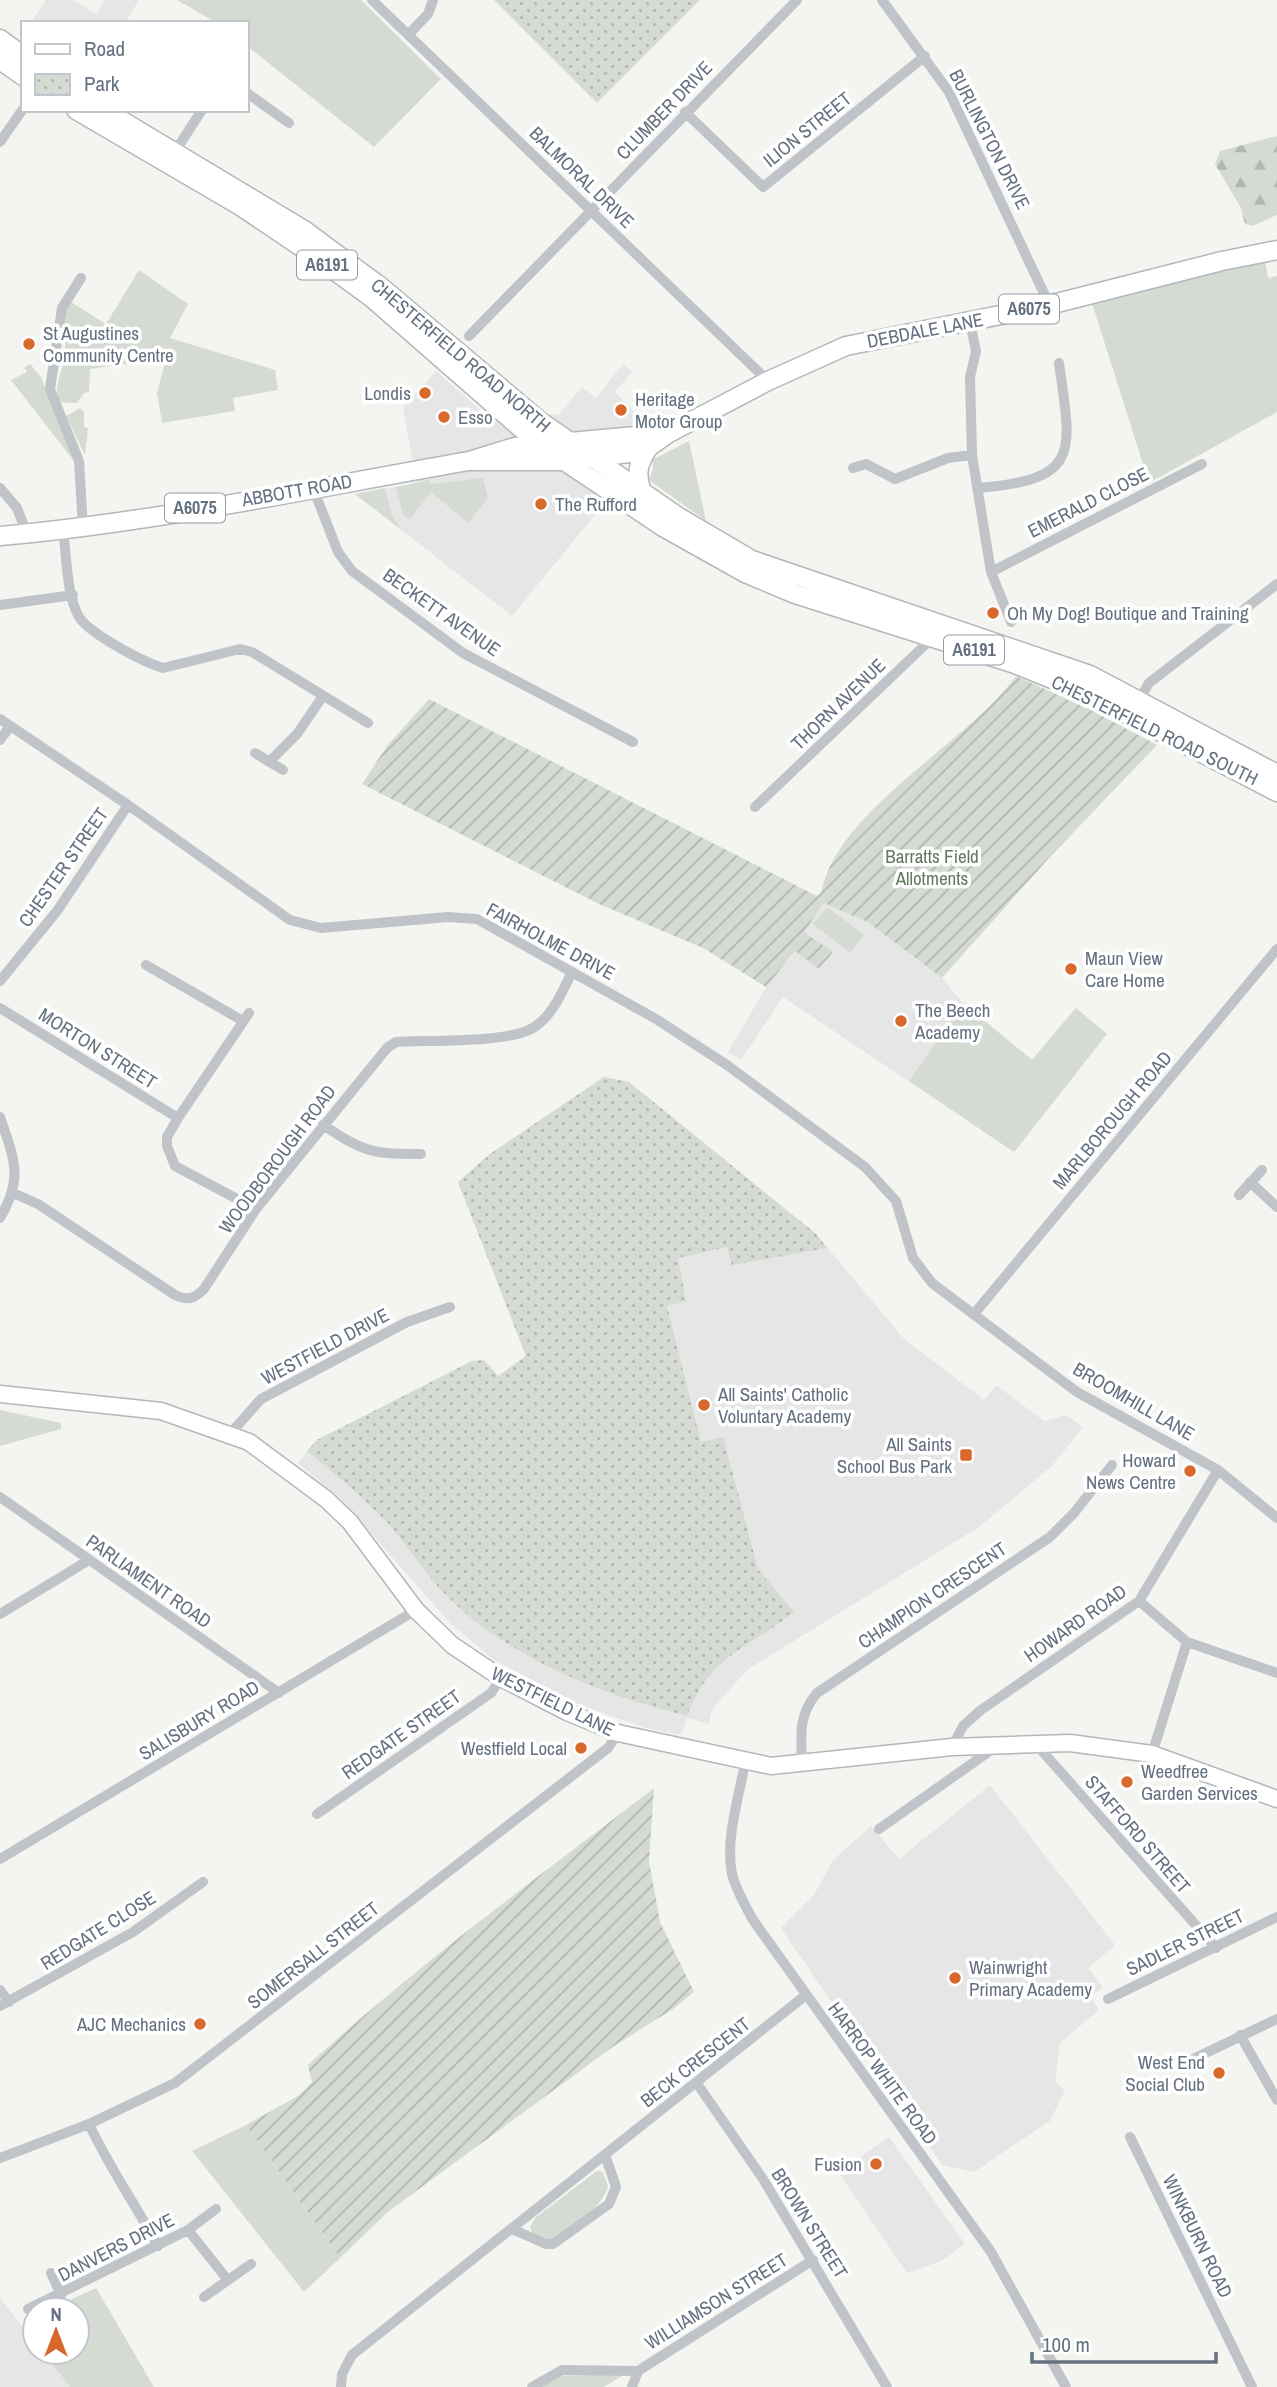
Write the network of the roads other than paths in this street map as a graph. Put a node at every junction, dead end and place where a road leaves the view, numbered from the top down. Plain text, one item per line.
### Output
1 (372, 0) edge
2 (433, 0) edge
3 (797, 0) edge
4 (882, 0) edge
5 (408, 35) junction
6 (0, 39) edge
7 (21, 55) edge
8 (925, 57) junction
9 (0, 60) edge
10 (21, 75) edge
11 (248, 94) edge
12 (21, 112) edge
13 (80, 112) edge
14 (107, 112) edge
15 (201, 112) edge
16 (685, 112) junction
17 (289, 123) dead end
18 (0, 142) edge
19 (171, 158) junction
20 (591, 210) junction
21 (1277, 250) edge
22 (81, 278) dead end
23 (1049, 304) junction
24 (970, 322) junction
25 (469, 336) dead end
26 (1059, 363) dead end
27 (768, 381) junction
28 (496, 405) junction
29 (669, 433) junction
30 (569, 442) junction
31 (539, 444) junction
32 (649, 447) junction
33 (489, 453) junction
34 (972, 455) junction
35 (593, 457) junction
36 (469, 461) junction
37 (563, 461) junction
38 (1202, 464) dead end
39 (853, 468) dead end
40 (0, 488) edge
41 (313, 488) junction
42 (977, 488) junction
43 (642, 493) junction
44 (83, 528) junction
45 (63, 531) junction
46 (27, 534) junction
47 (0, 536) edge
48 (991, 572) junction
49 (1277, 584) edge
50 (73, 595) junction
51 (0, 605) edge
52 (1011, 622) dead end
53 (931, 628) junction
54 (323, 696) junction
55 (1140, 699) junction
56 (1131, 715) junction
57 (5, 723) edge
58 (368, 723) dead end
59 (0, 740) edge
60 (633, 742) dead end
61 (255, 753) dead end
62 (269, 762) junction
63 (283, 770) dead end
64 (1276, 784) edge
65 (128, 805) junction
66 (755, 807) dead end
67 (1277, 949) edge
68 (146, 965) dead end
69 (572, 972) junction
70 (0, 981) edge
71 (0, 1008) edge
72 (0, 1117) edge
73 (178, 1118) junction
74 (323, 1125) junction
75 (421, 1154) dead end
76 (1262, 1170) dead end
77 (1250, 1182) junction
78 (13, 1193) junction
79 (1239, 1195) dead end
80 (1277, 1208) edge
81 (256, 1209) junction
82 (0, 1217) edge
83 (450, 1307) dead end
84 (974, 1314) junction
85 (0, 1394) edge
86 (229, 1435) junction
87 (1112, 1465) dead end
88 (1218, 1470) junction
89 (0, 1497) edge
90 (1277, 1518) edge
91 (89, 1560) junction
92 (1139, 1601) junction
93 (416, 1610) junction
94 (0, 1614) edge
95 (1187, 1642) junction
96 (1277, 1673) edge
97 (501, 1678) junction
98 (279, 1693) junction
99 (618, 1733) junction
100 (1035, 1743) junction
101 (998, 1745) junction
102 (951, 1747) junction
103 (1152, 1754) junction
104 (745, 1763) junction
105 (802, 1764) junction
106 (1277, 1799) edge
107 (317, 1814) dead end
108 (879, 1829) dead end
109 (0, 1858) edge
110 (203, 1882) dead end
111 (1277, 1917) edge
112 (1216, 1948) junction
113 (0, 1990) edge
114 (806, 1996) junction
115 (1108, 1999) dead end
116 (4, 2004) edge
117 (1277, 2019) edge
118 (1240, 2035) junction
119 (1192, 2059) dead end
120 (696, 2082) junction
121 (1277, 2100) edge
122 (89, 2124) junction
123 (1130, 2137) dead end
124 (605, 2155) junction
125 (0, 2158) edge
126 (216, 2209) dead end
127 (512, 2229) junction
128 (188, 2230) junction
129 (158, 2246) junction
130 (813, 2260) junction
131 (251, 2264) dead end
132 (51, 2273) dead end
133 (227, 2279) junction
134 (61, 2295) joint
135 (204, 2297) dead end
136 (638, 2371) junction
137 (341, 2387) edge
138 (532, 2387) edge
139 (632, 2387) edge
140 (887, 2387) edge
141 (1066, 2387) edge
142 (1252, 2387) edge

1 - 5 street, BALMORAL DRIVE
2 - 5 street
3 - 16 street, CLUMBER DRIVE
4 - 8 street, BURLINGTON DRIVE
5 - 20 street, BALMORAL DRIVE
6 - 7 main road
8 - 16 street, ILION STREET
8 - 23 street, BURLINGTON DRIVE
9 - 10 main road
11 - 17 street
12 - 18 street
13 - 19 main road, CHESTERFIELD ROAD NORTH / A6191
14 - 19 main road, CHESTERFIELD ROAD NORTH / A6191
15 - 19 street
16 - 20 street, CLUMBER DRIVE
19 - 28 main road, CHESTERFIELD ROAD NORTH / A6191
19 - 30 main road, CHESTERFIELD ROAD NORTH / A6191
20 - 25 street, CLUMBER DRIVE
20 - 27 street, BALMORAL DRIVE
21 - 23 main road, DEBDALE LANE / A6075
22 - 44 street
23 - 24 main road, DEBDALE LANE / A6075
24 - 27 main road, DEBDALE LANE / A6075
24 - 34 street
26 - 42 street
27 - 29 main road, DEBDALE LANE / A6075
28 - 31 main road, CHESTERFIELD ROAD NORTH / A6191
28 - 33 main road
29 - 30 main road, DEBDALE LANE / A6075
29 - 32 main road, DEBDALE LANE / A6075
30 - 31 main road, A6075
30 - 35 main road, CHESTERFIELD ROAD SOUTH / A6191
31 - 33 main road, ABBOTT ROAD / A6075
31 - 37 main road, CHESTERFIELD ROAD SOUTH / A6191
32 - 35 main road, DEBDALE LANE / A6075
32 - 43 main road
33 - 36 main road, ABBOTT ROAD / A6075
34 - 39 street
34 - 42 street
35 - 37 main road, A6075
35 - 43 main road, CHESTERFIELD ROAD SOUTH / A6191
36 - 37 main road, ABBOTT ROAD / A6075
36 - 41 main road, ABBOTT ROAD / A6075
37 - 53 main road, CHESTERFIELD ROAD SOUTH / A6191
38 - 48 street, EMERALD CLOSE
40 - 46 street
41 - 44 main road, ABBOTT ROAD / A6075
41 - 60 street, BECKETT AVENUE
42 - 48 street
43 - 53 main road, CHESTERFIELD ROAD SOUTH / A6191
44 - 45 main road, ABBOTT ROAD / A6075
45 - 46 main road, ABBOTT ROAD / A6075
45 - 50 street
46 - 47 main road, ABBOTT ROAD / A6075
48 - 52 street
49 - 55 street
50 - 51 street
50 - 54 street
53 - 55 main road, CHESTERFIELD ROAD SOUTH / A6191
53 - 56 main road, CHESTERFIELD ROAD SOUTH / A6191
53 - 66 street, THORN AVENUE
54 - 58 street
54 - 62 street
55 - 56 street
55 - 64 main road, CHESTERFIELD ROAD SOUTH / A6191
56 - 64 main road, CHESTERFIELD ROAD SOUTH / A6191
57 - 59 street
57 - 65 street, FAIRHOLME DRIVE
61 - 62 street
62 - 63 street
65 - 69 street, FAIRHOLME DRIVE
65 - 70 street, CHESTER STREET
67 - 84 street, MARLBOROUGH ROAD
68 - 73 street
69 - 74 street, WOODBOROUGH ROAD
69 - 84 street, FAIRHOLME DRIVE
71 - 73 street, MORTON STREET
72 - 78 street
73 - 81 street
74 - 75 street
74 - 81 street, WOODBOROUGH ROAD
76 - 77 street
77 - 79 street
77 - 80 street
78 - 81 street, WOODBOROUGH ROAD
78 - 82 street
83 - 86 street, WESTFIELD DRIVE
84 - 88 street, BROOMHILL LANE
85 - 86 street, WESTFIELD LANE
86 - 93 street, WESTFIELD LANE
87 - 105 street, CHAMPION CRESCENT
88 - 90 street, BROOMHILL LANE
88 - 92 street, HOWARD ROAD
89 - 91 street, PARLIAMENT ROAD
91 - 94 street
91 - 98 street, PARLIAMENT ROAD
92 - 95 street
92 - 102 street, HOWARD ROAD
93 - 97 street, WESTFIELD LANE
93 - 98 street, SALISBURY ROAD
95 - 96 street
95 - 103 street
97 - 99 street, WESTFIELD LANE
97 - 107 street, REDGATE STREET
98 - 109 street, SALISBURY ROAD
99 - 104 street, WESTFIELD LANE
99 - 122 street, SOMERSALL STREET
100 - 101 street, WESTFIELD LANE
100 - 103 street, WESTFIELD LANE
100 - 112 street, STAFFORD STREET
101 - 102 street, WESTFIELD LANE
101 - 108 street
102 - 105 street, WESTFIELD LANE
103 - 106 street, WESTFIELD LANE
104 - 105 street, WESTFIELD LANE
104 - 114 street, HARROP WHITE ROAD
110 - 116 street, REDGATE CLOSE
111 - 112 street, SADLER STREET
112 - 115 street, SADLER STREET
113 - 116 street, REDGATE CLOSE
114 - 120 street, BECK CRESCENT
114 - 141 street, HARROP WHITE ROAD
117 - 118 street
118 - 119 street
118 - 121 street
120 - 124 street, BECK CRESCENT
120 - 130 street, BROWN STREET
122 - 125 street, SOMERSALL STREET
122 - 129 street
123 - 142 street, WINKBURN ROAD
124 - 127 street, BECK CRESCENT
124 - 127 street
126 - 128 street, DANVERS DRIVE
127 - 137 street, BECK CRESCENT
128 - 129 street, DANVERS DRIVE
128 - 133 street
129 - 134 street, DANVERS DRIVE
130 - 136 street, WILLIAMSON STREET
130 - 140 street, BROWN STREET
131 - 133 street
132 - 134 street
133 - 135 street
136 - 138 street, WILLIAMSON STREET
136 - 139 street, WILLIAMSON STREET

